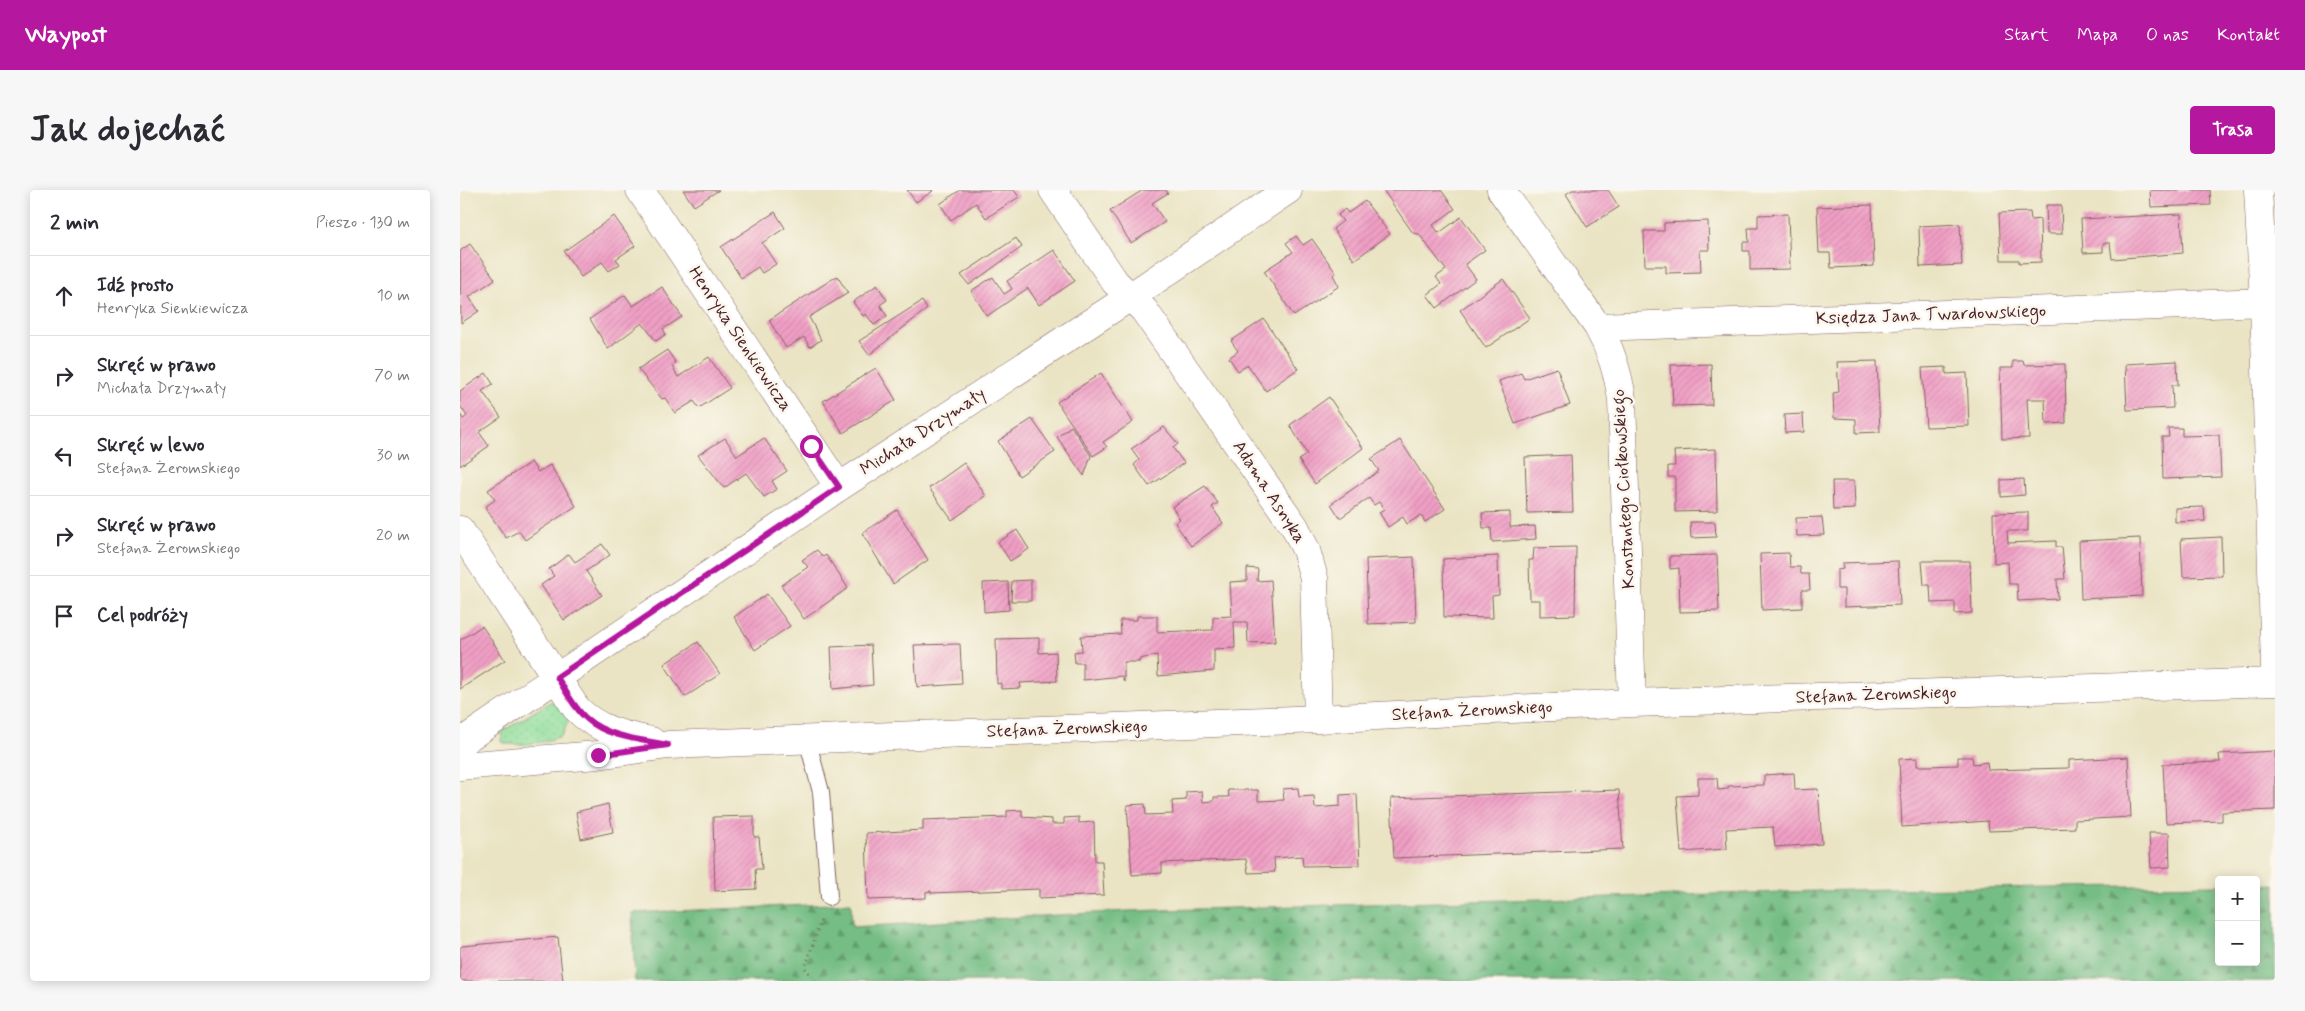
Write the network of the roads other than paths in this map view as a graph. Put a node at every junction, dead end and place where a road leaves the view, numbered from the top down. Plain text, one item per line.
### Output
1 (640, 190) edge
2 (1053, 190) edge
3 (1288, 190) edge
4 (1502, 190) edge
5 (2258, 190) edge
6 (1130, 297) junction
7 (2264, 302) junction
8 (1598, 327) junction
9 (839, 487) junction
10 (460, 530) edge
11 (2275, 668) edge
12 (557, 677) junction
13 (2275, 682) edge
14 (1632, 703) junction
15 (1318, 719) junction
16 (807, 739) junction
17 (460, 743) edge
18 (668, 745) junction
19 (460, 766) edge
20 (829, 897) road end

1 - 9 street, Henryka Sienkiewicza
2 - 6 street, Adama Asnyka
3 - 6 street, Michała Drzymały
4 - 8 street, Konstantego Ciołkowskiego
5 - 7 street
6 - 9 street, Michała Drzymały
6 - 15 street, Adama Asnyka
7 - 8 street, Księdza Jana Twardowskiego
7 - 11 street
8 - 14 street, Konstantego Ciołkowskiego
9 - 12 street, Michała Drzymały
10 - 12 street, Stefana Żeromskiego
12 - 17 street, Michała Drzymały
12 - 18 street, Stefana Żeromskiego
13 - 14 street, Stefana Żeromskiego
14 - 15 street, Stefana Żeromskiego
15 - 16 street, Stefana Żeromskiego
16 - 18 street, Stefana Żeromskiego
16 - 20 lane
18 - 19 street, Stefana Żeromskiego

